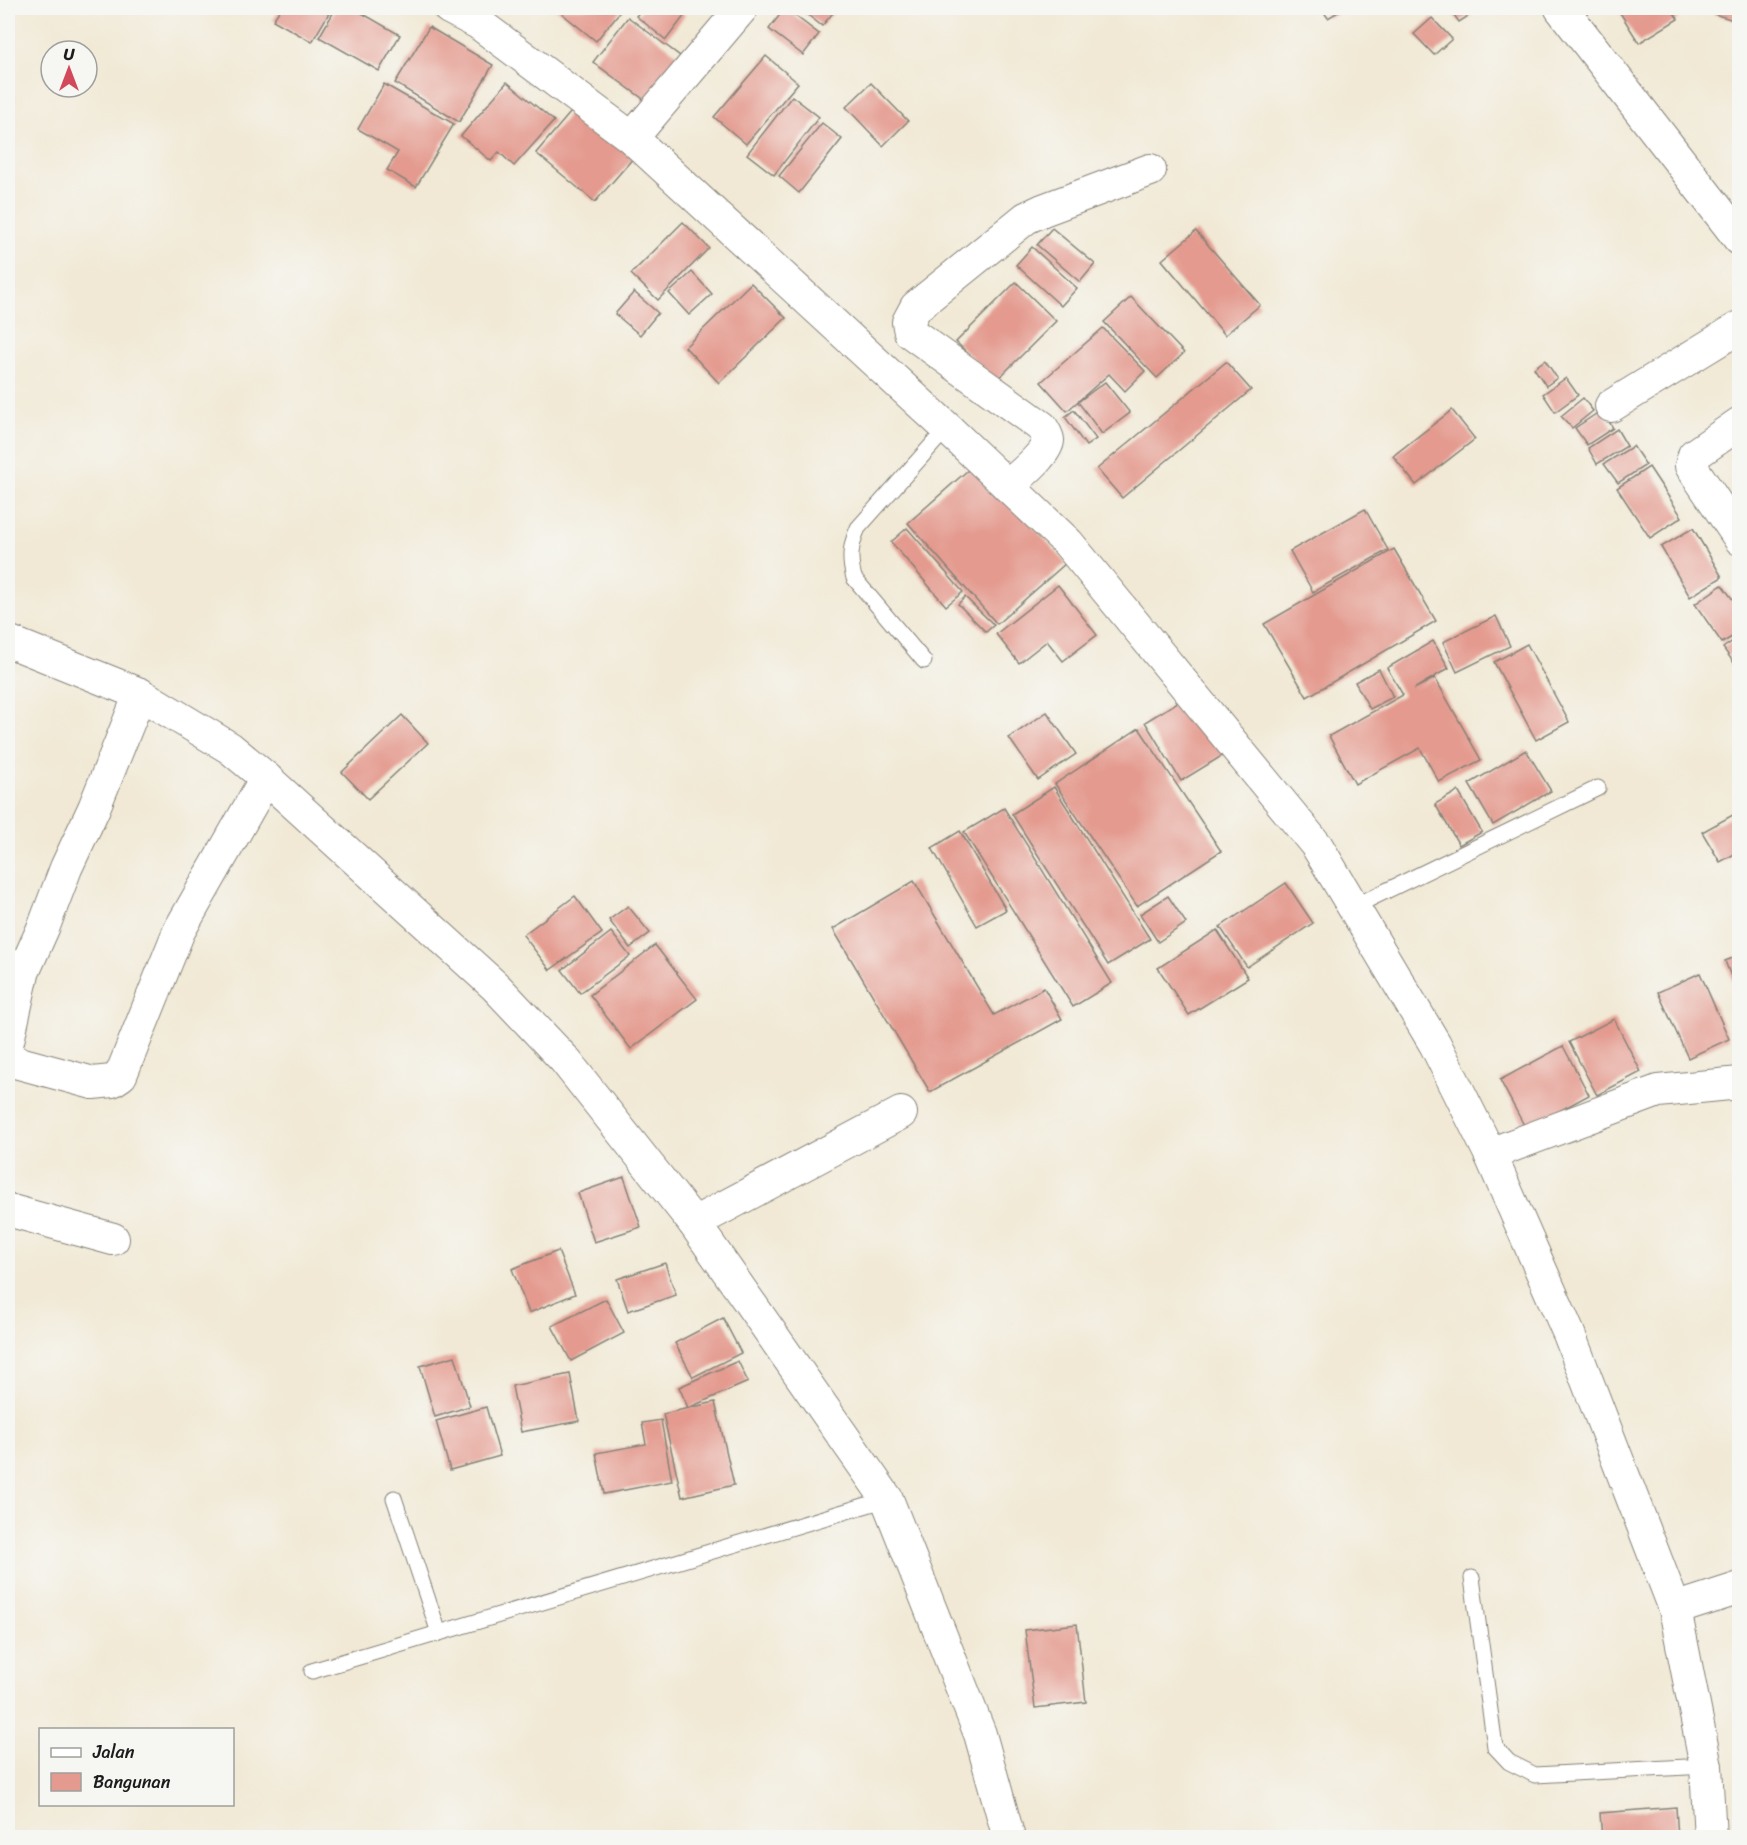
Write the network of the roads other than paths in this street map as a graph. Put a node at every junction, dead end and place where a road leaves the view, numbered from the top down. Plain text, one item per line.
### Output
1 (449, 8) edge
2 (742, 8) edge
3 (1562, 8) edge
4 (632, 138) junction
5 (1150, 170) dead end
6 (1740, 239) edge
7 (1740, 327) edge
8 (1611, 406) dead end
9 (1740, 423) edge
10 (947, 428) junction
11 (1008, 486) junction
12 (1740, 539) edge
13 (8, 641) edge
14 (924, 661) dead end
15 (140, 694) junction
16 (266, 778) junction
17 (1598, 788) dead end
18 (1353, 907) junction
19 (15, 971) edge
20 (8, 1041) edge
21 (8, 1060) edge
22 (1740, 1083) edge
23 (901, 1113) dead end
24 (1490, 1155) junction
25 (8, 1210) edge
26 (694, 1223) junction
27 (113, 1239) dead end
28 (394, 1498) dead end
29 (887, 1499) junction
30 (1472, 1578) dead end
31 (1740, 1588) edge
32 (1675, 1609) junction
33 (439, 1634) junction
34 (312, 1671) dead end
35 (1706, 1766) junction
36 (1009, 1838) edge
37 (1710, 1838) edge

1 - 4 street
2 - 4 street
3 - 6 street
4 - 10 street
5 - 11 street
7 - 8 street
9 - 12 street
10 - 11 street
10 - 14 lane
11 - 18 street
13 - 15 street
15 - 16 street
15 - 19 street
16 - 21 street
16 - 26 street
17 - 18 lane
18 - 24 street
19 - 20 street
22 - 24 street
23 - 26 street
24 - 32 street
25 - 27 street
26 - 29 street
28 - 33 lane
29 - 33 lane
29 - 36 street
30 - 35 lane
31 - 32 street
32 - 35 street
33 - 34 lane
35 - 37 street

